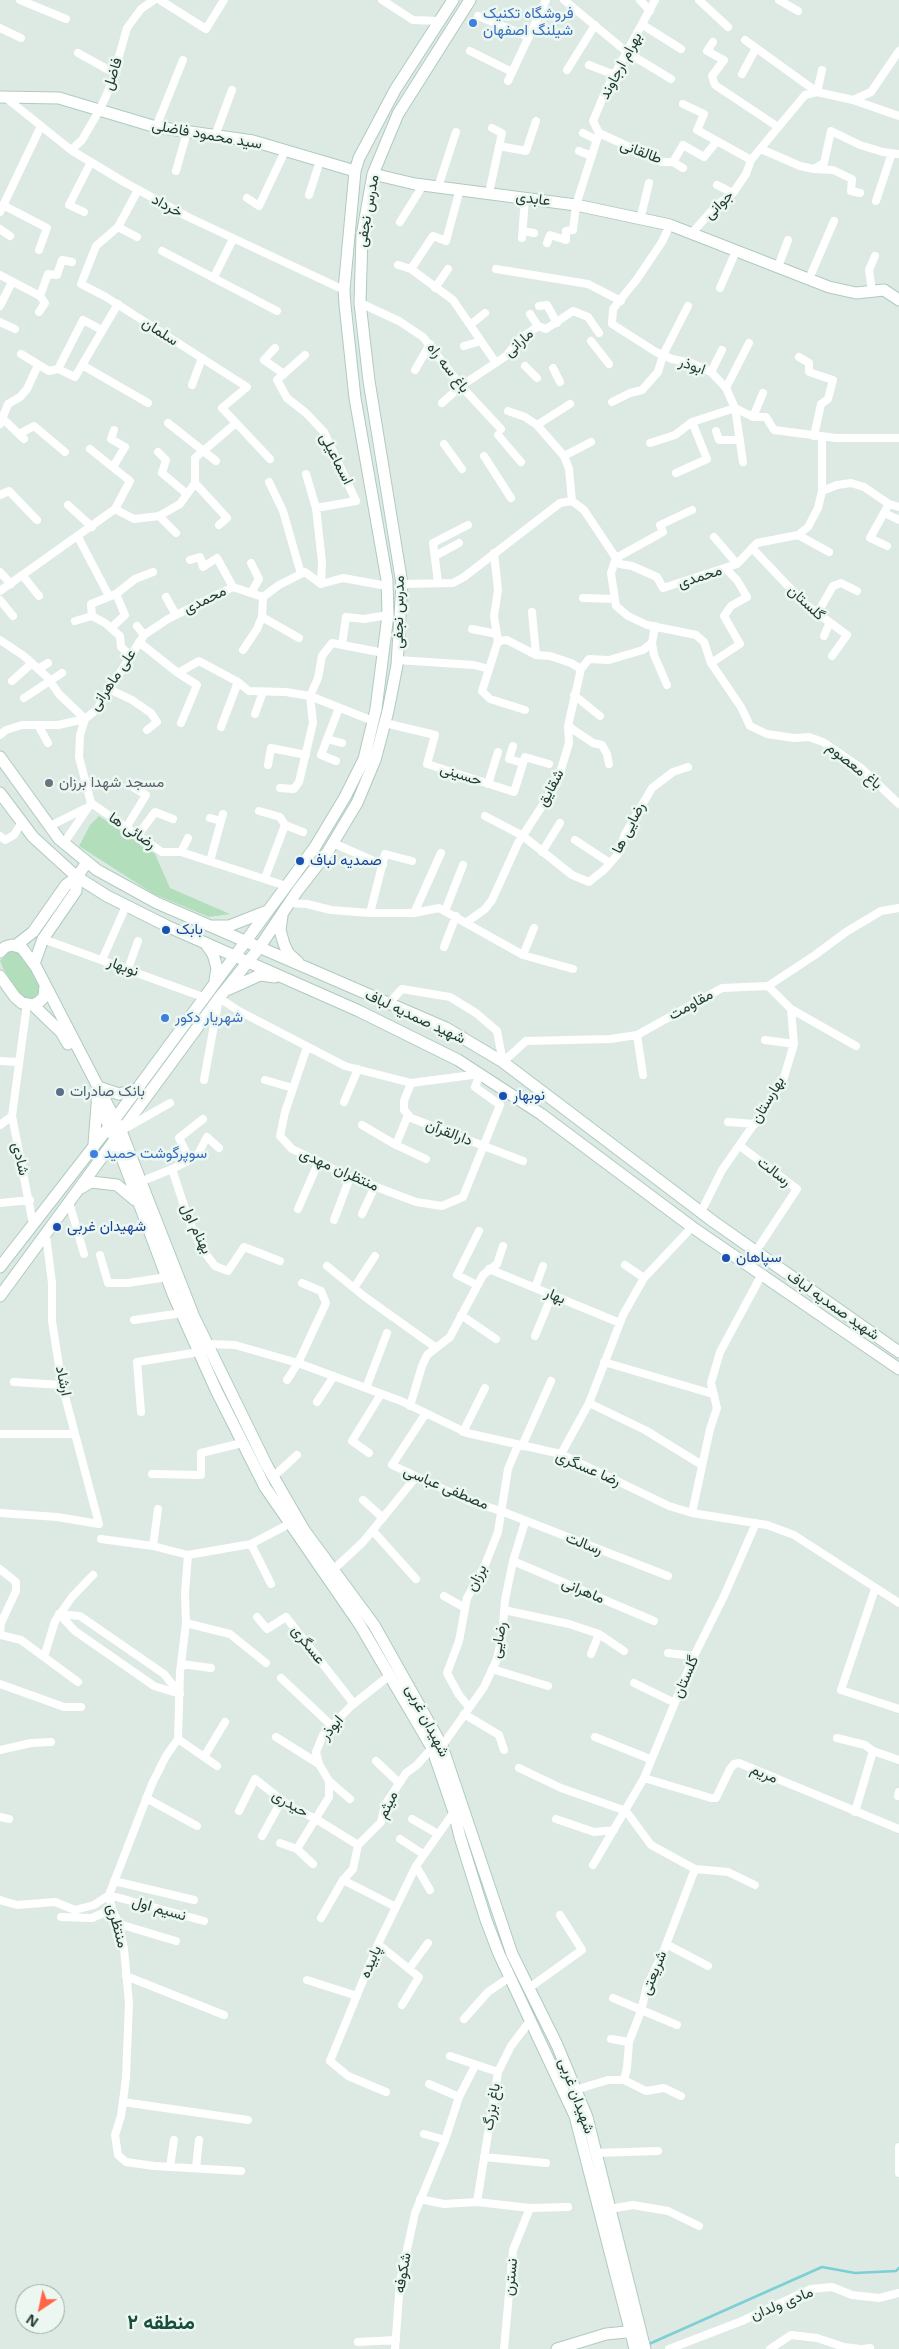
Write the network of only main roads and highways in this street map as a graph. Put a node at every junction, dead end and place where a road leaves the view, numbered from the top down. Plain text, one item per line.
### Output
1 (452, 0) edge
2 (470, 0) edge
3 (2, 97) edge
4 (355, 171) junction
5 (373, 174) junction
6 (692, 233) joint
7 (899, 300) edge
8 (378, 433) junction
9 (362, 437) junction
10 (0, 757) edge
11 (0, 793) edge
12 (86, 862) junction
13 (77, 877) junction
14 (269, 911) junction
15 (282, 914) junction
16 (210, 926) junction
17 (246, 942) junction
18 (205, 943) junction
19 (5, 947) edge
20 (259, 948) junction
21 (235, 956) junction
22 (248, 962) junction
23 (34, 964) junction
24 (305, 968) junction
25 (0, 976) edge
26 (283, 978) junction
27 (215, 982) junction
28 (45, 986) junction
29 (221, 995) junction
30 (30, 1004) junction
31 (98, 1087) junction
32 (137, 1089) junction
33 (97, 1101) junction
34 (112, 1123) junction
35 (118, 1135) junction
36 (92, 1148) junction
37 (79, 1189) junction
38 (136, 1200) junction
39 (0, 1267) edge
40 (0, 1296) edge
41 (203, 1348) junction
42 (899, 1352) edge
43 (899, 1369) edge
44 (243, 1418) junction
45 (232, 1422) junction
46 (437, 1747) junction
47 (636, 2332) junction
48 (557, 2349) edge
49 (635, 2349) edge
50 (645, 2349) edge

1 - 4 main road, مدرس نجفی
2 - 5 main road, مدرس نجفی
3 - 4 main road, سید محمود فاضلی
4 - 9 main road, مدرس نجفی
5 - 6 main road, عابدی
5 - 8 main road, مدرس نجفی
6 - 7 main road, جوانی
8 - 9 main road
8 - 15 main road, مدرس نجفی
9 - 14 main road, مدرس نجفی
10 - 12 main road, شهید صمدیه لباف
11 - 13 main road, شهید صمدیه لباف
12 - 13 main road
12 - 16 main road, شهید صمدیه لباف
13 - 18 main road, شهید صمدیه لباف
13 - 19 main road
13 - 23 main road
14 - 16 main road
14 - 17 main road, مدرس نجفی
15 - 20 main road, مدرس نجفی
15 - 24 main road
16 - 17 main road, شهید صمدیه لباف
17 - 20 main road, شهید صمدیه لباف
17 - 21 main road, مدرس نجفی
18 - 21 main road, شهید صمدیه لباف
18 - 27 main road
19 - 23 main road
20 - 22 main road, مدرس نجفی
20 - 24 main road, شهید صمدیه لباف
21 - 22 main road, شهید صمدیه لباف
21 - 27 main road, مدرس نجفی
22 - 26 main road, شهید صمدیه لباف
22 - 29 main road, مدرس نجفی
23 - 28 main road
24 - 42 main road, شهید صمدیه لباف
25 - 30 main road
26 - 29 main road
26 - 43 main road, شهید صمدیه لباف
27 - 32 main road, مدرس نجفی
28 - 30 main road
28 - 31 main road
29 - 35 main road, مدرس نجفی
30 - 33 main road
31 - 32 main road
31 - 34 main road
32 - 34 main road, مدرس نجفی
33 - 34 main road
33 - 36 main road
34 - 35 main road
34 - 36 main road, مدرس نجفی
35 - 37 main road, مدرس نجفی
35 - 38 main road, شهیدان غربی
35 - 41 main road, شهیدان غربی
36 - 39 main road, مدرس نجفی
37 - 38 main road
37 - 40 main road, مدرس نجفی
38 - 41 main road, شهیدان غربی
41 - 44 main road, شهیدان غربی
41 - 45 main road, شهیدان غربی
44 - 45 main road
44 - 46 main road, شهیدان غربی
45 - 46 main road, شهیدان غربی
46 - 47 main road, شهیدان غربی
46 - 47 main road, شهیدان غربی
47 - 48 main road
47 - 49 main road, شهیدان غربی
47 - 50 main road, شهیدان غربی

